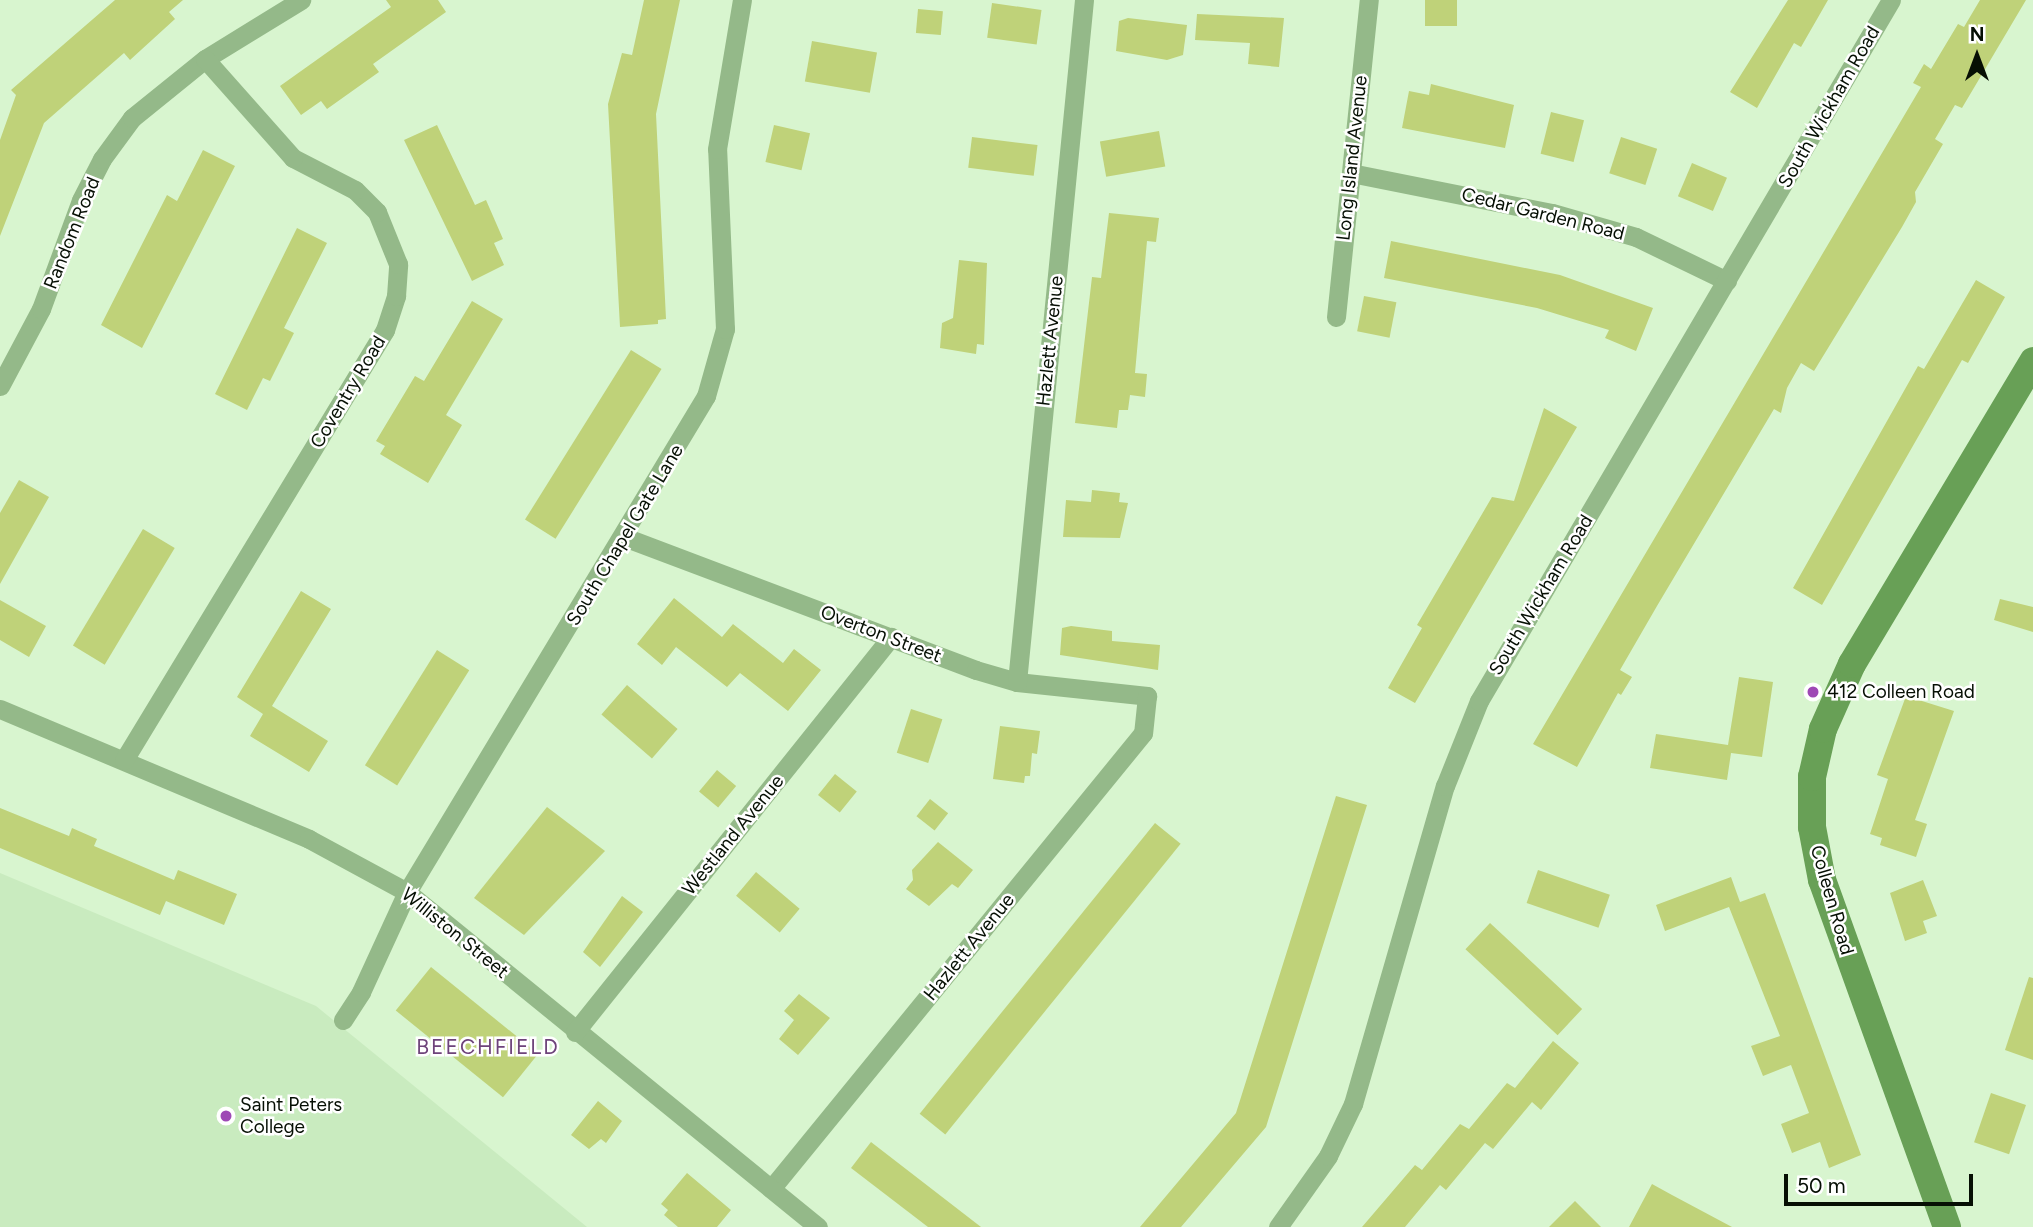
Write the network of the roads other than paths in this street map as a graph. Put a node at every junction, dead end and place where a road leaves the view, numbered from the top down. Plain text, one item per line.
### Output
1 (301, 0) edge
2 (742, 0) edge
3 (1084, 0) edge
4 (1369, 0) edge
5 (1891, 0) edge
6 (205, 59) junction
7 (1351, 173) junction
8 (1727, 281) junction
9 (1336, 317) dead end
10 (2033, 361) edge
11 (0, 386) edge
12 (624, 537) junction
13 (891, 637) junction
14 (1017, 682) junction
15 (1147, 696) joint
16 (0, 709) edge
17 (124, 760) junction
18 (407, 892) junction
19 (343, 1020) dead end
20 (575, 1032) junction
21 (771, 1189) junction
22 (818, 1227) edge
23 (1278, 1227) edge
24 (1947, 1227) edge

1 - 6 street, Random Road
2 - 12 street, South Chapel Gate Lane
3 - 14 street, Hazlett Avenue
4 - 7 street, Long Island Avenue
5 - 8 street, South Wickham Road
6 - 11 street, Random Road
6 - 17 street, Coventry Road
7 - 8 street, Cedar Garden Road
7 - 9 street, Long Island Avenue
8 - 23 street, South Wickham Road
10 - 24 street, Colleen Road
12 - 13 street, Overton Street
12 - 18 street, South Chapel Gate Lane
13 - 14 street, Overton Street
13 - 20 street, Westland Avenue
14 - 15 street, Overton Street
15 - 21 street, Hazlett Avenue
16 - 17 street, Williston Street
17 - 18 street, Williston Street
18 - 19 street, South Chapel Gate Lane
18 - 20 street, Williston Street
20 - 21 street, Williston Street
21 - 22 street, Williston Street

